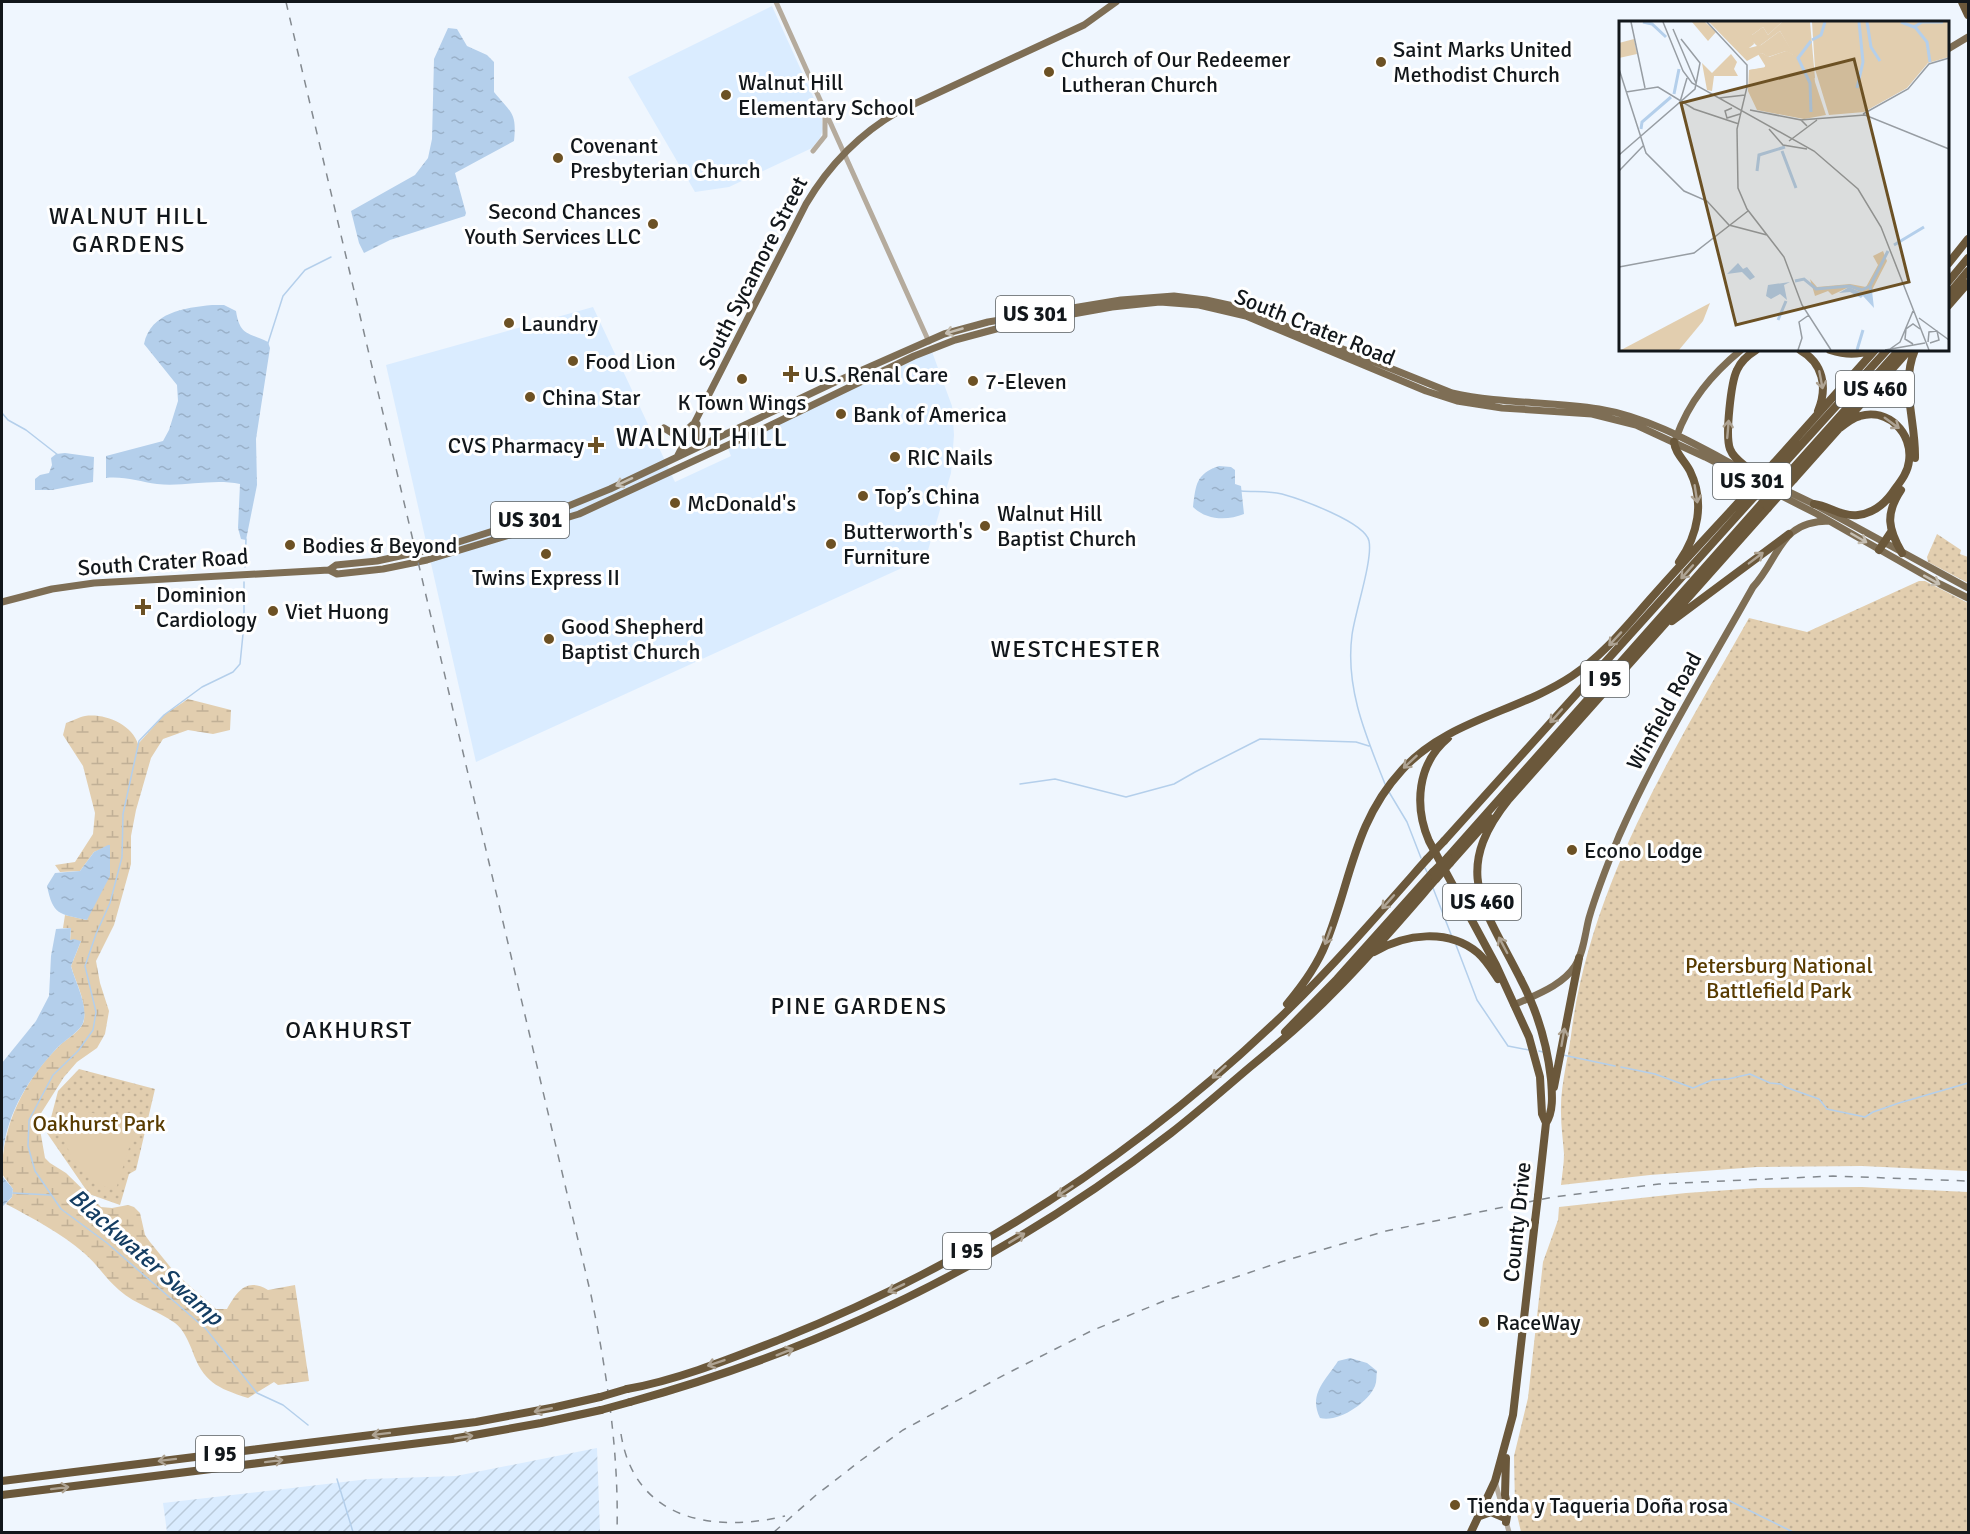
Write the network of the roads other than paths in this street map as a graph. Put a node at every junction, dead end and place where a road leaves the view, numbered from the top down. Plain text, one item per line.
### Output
1 (776, 2) edge
2 (1116, 2) edge
3 (1962, 2) edge
4 (1968, 15) edge
5 (1968, 37) edge
6 (1949, 48) edge
7 (824, 111) junction
8 (813, 151) dead end
9 (844, 153) junction
10 (1968, 239) edge
11 (1968, 259) edge
12 (1949, 262) edge
13 (1968, 271) edge
14 (1949, 278) edge
15 (1968, 283) edge
16 (1949, 293) edge
17 (1949, 304) edge
18 (928, 340) junction
19 (931, 349) junction
20 (1740, 351) edge
21 (1755, 351) edge
22 (1801, 351) edge
23 (1836, 351) edge
24 (1869, 351) edge
25 (1873, 351) edge
26 (1886, 351) edge
27 (1898, 351) edge
28 (1908, 351) edge
29 (1915, 351) edge
30 (1815, 417) junction
31 (697, 421) junction
32 (664, 428) dead end
33 (1840, 428) junction
34 (1675, 439) junction
35 (711, 442) junction
36 (677, 458) junction
37 (1777, 465) junction
38 (681, 467) junction
39 (1755, 476) junction
40 (1791, 476) junction
41 (1751, 494) junction
42 (1814, 504) junction
43 (1765, 505) junction
44 (1829, 521) junction
45 (1892, 532) junction
46 (1789, 534) junction
47 (1881, 546) junction
48 (1902, 553) junction
49 (328, 570) junction
50 (1968, 588) edge
51 (1654, 595) junction
52 (1968, 598) edge
53 (2, 602) edge
54 (1659, 631) junction
55 (1458, 729) junction
56 (1506, 802) junction
57 (1449, 860) junction
58 (1435, 876) junction
59 (1367, 956) junction
60 (1579, 958) junction
61 (1510, 995) junction
62 (1530, 998) junction
63 (1514, 1005) junction
64 (1263, 1033) junction
65 (1250, 1067) junction
66 (1552, 1094) junction
67 (1546, 1123) junction
68 (1506, 1446) junction
69 (2, 1481) edge
70 (1495, 1481) junction
71 (2, 1495) edge
72 (1480, 1516) junction
73 (1505, 1520) junction
74 (1471, 1533) edge
75 (1509, 1533) edge

1 - 7 street
2 - 9 main road, South Sycamore Street
3 - 4 highway
5 - 6 main road
7 - 8 street
7 - 9 street
9 - 18 street
9 - 31 main road, South Sycamore Street
10 - 12 highway
11 - 14 highway
13 - 16 highway
15 - 17 highway
18 - 19 street
34 -> 18 main road, South Crater Road / US 301
18 - 35 main road, South Crater Road / US 301
19 - 34 main road, South Crater Road / US 301
19 - 38 main road, South Crater Road / US 301
20 - 34 main road
39 -> 21 highway
22 -> 30 highway
23 - 24 highway
25 - 30 highway, US 460
26 - 37 highway
27 - 40 highway, I 95
28 - 33 highway, US 460
29 - 45 highway
30 - 37 highway, US 460
31 - 32 main road
31 - 35 main road
31 - 36 main road, South Sycamore Street
33 - 40 highway, US 460
33 -> 42 highway
34 - 39 main road, South Crater Road / US 301
34 - 44 main road, South Crater Road / US 301
34 -> 51 highway
35 - 36 main road, South Crater Road / US 301
36 - 38 main road
36 -> 49 main road, South Crater Road / US 301
37 - 41 highway, US 460, bridge
38 - 49 main road, South Crater Road / US 301
39 - 42 main road, South Crater Road / US 301
40 - 43 highway, I 95, bridge
41 - 51 highway, US 460
41 -> 64 highway, I 95, bridge
42 - 47 main road, South Crater Road / US 301
43 - 54 highway, US 460
43 - 57 highway, I 95
44 - 46 main road
44 -> 47 main road, South Crater Road / US 301
45 - 47 highway
45 - 48 highway
54 -> 46 highway
46 - 60 main road, Winfield Road
47 - 48 main road, South Crater Road / US 301
47 -> 52 main road, South Crater Road / US 301
48 - 50 main road, South Crater Road / US 301
49 - 53 main road, South Crater Road / US 301
51 -> 55 highway, US 460
54 - 56 highway, US 460
55 - 61 highway, US 460
55 -> 64 highway
56 - 57 highway
62 -> 56 highway, US 460
57 - 58 highway, bridge
58 - 59 highway
58 - 65 highway, I 95
59 - 61 highway
59 - 65 highway
60 - 62 main road
66 -> 60 highway
61 - 63 highway, US 460
62 - 63 main road
62 - 66 highway, County Drive / US 460
63 - 67 highway, County Drive / US 460
64 -> 69 highway, I 95, bridge
71 -> 65 highway, I 95, bridge
66 - 67 highway, County Drive / US 460
67 - 68 highway, County Drive / US 460, bridge
68 - 70 highway, County Drive / US 460
68 - 73 highway
70 - 72 highway, County Drive / US 460
70 - 73 street
72 - 73 highway
72 - 74 highway, County Drive / US 460
73 - 75 street

